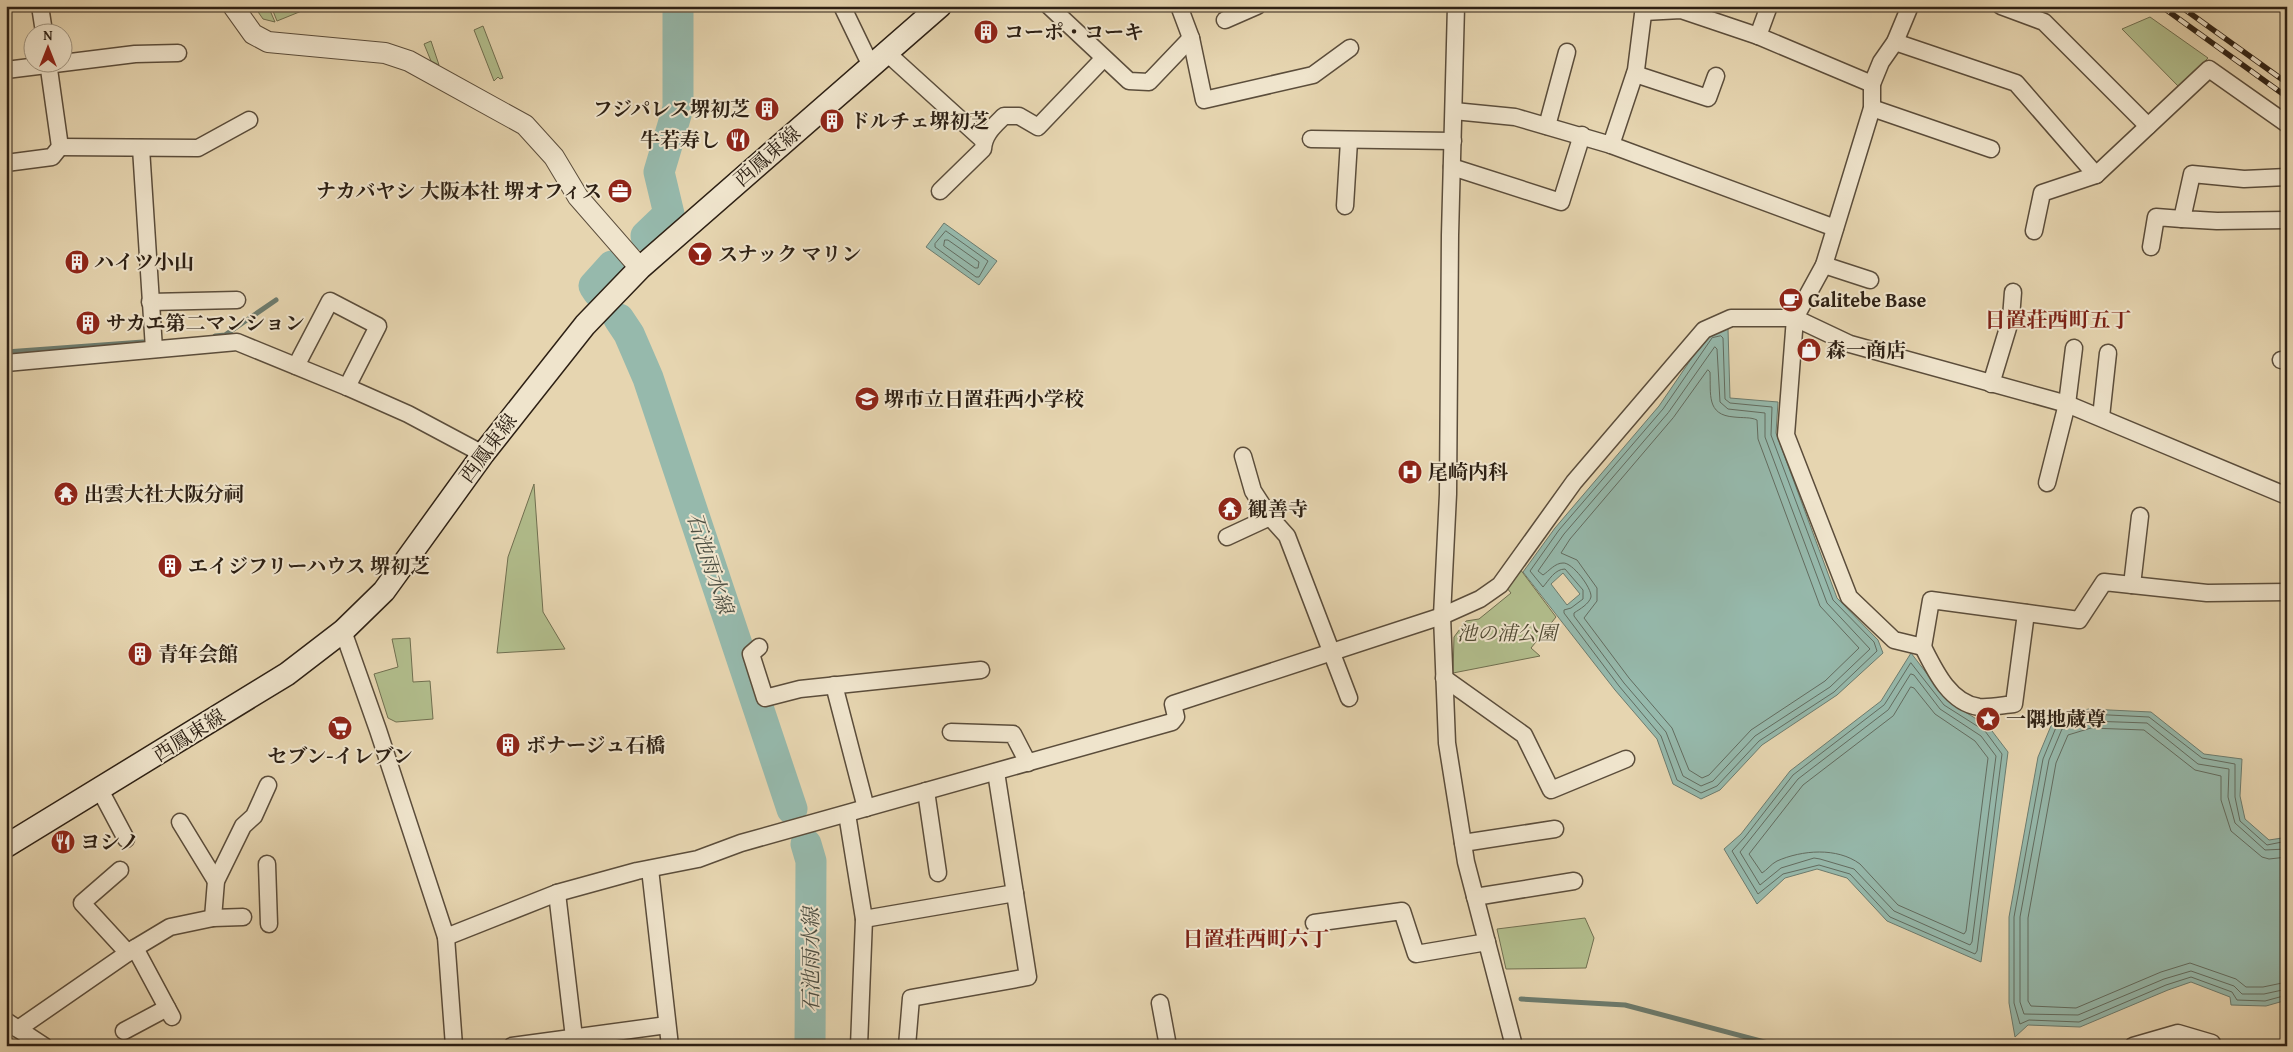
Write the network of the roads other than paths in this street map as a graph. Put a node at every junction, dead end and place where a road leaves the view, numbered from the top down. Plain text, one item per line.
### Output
1 (40, 6) edge
2 (233, 6) edge
3 (842, 6) edge
4 (940, 6) edge
5 (1049, 6) edge
6 (1179, 6) edge
7 (1257, 6) edge
8 (1456, 6) edge
9 (1769, 6) edge
10 (1910, 6) edge
11 (2001, 6) edge
12 (1683, 8) edge
13 (1644, 9) edge
14 (1225, 20) dead end
15 (42, 22) edge
16 (1758, 36) junction
17 (1191, 38) junction
18 (1895, 42) junction
19 (1350, 48) dead end
20 (1567, 52) dead end
21 (178, 53) dead end
22 (1104, 58) junction
23 (879, 60) junction
24 (72, 61) edge
25 (22, 67) edge
26 (6, 70) edge
27 (49, 72) edge
28 (1634, 74) junction
29 (1716, 76) dead end
30 (1872, 84) junction
31 (1872, 108) junction
32 (1454, 110) junction
33 (250, 120) dead end
34 (2287, 124) edge
35 (1547, 126) junction
36 (2148, 126) junction
37 (1582, 135) junction
38 (1311, 139) dead end
39 (984, 141) junction
40 (1350, 141) junction
41 (1453, 141) junction
42 (1611, 145) junction
43 (60, 147) junction
44 (141, 148) junction
45 (1992, 149) dead end
46 (6, 163) edge
47 (1452, 167) junction
48 (2096, 175) junction
49 (2287, 177) edge
50 (940, 191) dead end
51 (1345, 206) dead end
52 (2182, 219) junction
53 (2287, 220) edge
54 (1836, 228) junction
55 (2034, 231) dead end
56 (2151, 247) dead end
57 (1824, 265) junction
58 (640, 268) junction
59 (1870, 280) dead end
60 (2013, 292) dead end
61 (237, 300) dead end
62 (150, 302) junction
63 (1795, 318) junction
64 (2074, 348) dead end
65 (154, 349) junction
66 (2108, 353) dead end
67 (6, 363) edge
68 (296, 366) junction
69 (1991, 384) junction
70 (347, 387) junction
71 (2067, 404) junction
72 (2101, 417) junction
73 (483, 454) junction
74 (1243, 456) dead end
75 (2047, 483) dead end
76 (2287, 496) edge
77 (2140, 516) dead end
78 (1270, 517) junction
79 (1227, 538) dead end
80 (2132, 585) junction
81 (2287, 592) edge
82 (2026, 613) junction
83 (1442, 616) junction
84 (343, 631) junction
85 (759, 647) dead end
86 (1923, 647) junction
87 (1331, 654) junction
88 (981, 670) dead end
89 (1444, 678) junction
90 (834, 685) junction
91 (1348, 698) dead end
92 (952, 732) dead end
93 (1626, 760) dead end
94 (1028, 763) junction
95 (996, 772) junction
96 (268, 785) dead end
97 (100, 790) junction
98 (926, 792) junction
99 (866, 808) junction
100 (847, 814) junction
101 (180, 822) dead end
102 (1555, 829) dead end
103 (126, 839) dead end
104 (1463, 843) junction
105 (6, 846) edge
106 (267, 864) dead end
107 (650, 869) junction
108 (120, 870) dead end
109 (938, 873) dead end
110 (216, 881) junction
111 (1574, 881) dead end
112 (1015, 892) junction
113 (557, 893) junction
114 (1475, 897) junction
115 (213, 918) junction
116 (243, 918) dead end
117 (864, 919) junction
118 (1314, 923) dead end
119 (269, 924) dead end
120 (446, 937) junction
121 (1487, 942) junction
122 (131, 951) junction
123 (1160, 1003) dead end
124 (12, 1025) edge
125 (667, 1025) junction
126 (124, 1031) dead end
127 (574, 1042) edge
128 (2212, 1043) dead end
129 (44, 1046) edge
130 (454, 1046) edge
131 (512, 1046) edge
132 (670, 1046) edge
133 (859, 1046) edge
134 (907, 1046) edge
135 (1168, 1046) edge
136 (1514, 1046) edge
137 (2133, 1046) edge

1 - 15 street
2 - 58 street
3 - 23 street
4 - 23 main road, 西鳳東線
5 - 22 street
6 - 17 street
7 - 14 street
8 - 32 street
9 - 16 street
10 - 18 street
11 - 36 street
12 - 13 street
12 - 16 street
13 - 28 street
16 - 30 street
17 - 19 street
17 - 22 street
18 - 30 street
18 - 48 street
20 - 35 street
21 - 24 street
22 - 39 street
23 - 39 street
23 - 58 main road, 西鳳東線
25 - 26 street
27 - 43 street
28 - 29 street
28 - 42 street
30 - 31 street
31 - 45 street
31 - 54 street
32 - 35 street
32 - 41 street
33 - 44 street
34 - 36 street
35 - 37 street
36 - 48 street
37 - 42 street
37 - 47 street
38 - 40 street
39 - 50 street
40 - 41 street
40 - 51 street
41 - 47 street
42 - 54 street
43 - 44 street
43 - 46 street
44 - 62 street
47 - 83 street
48 - 55 street
49 - 52 street
52 - 53 street
52 - 56 street
54 - 57 street
57 - 59 street
57 - 63 street
58 - 73 main road, 西鳳東線
60 - 69 street
61 - 62 street
62 - 65 street
63 - 69 street
63 - 83 street
63 - 86 street
64 - 71 street
65 - 67 street
65 - 68 street
66 - 72 street
68 - 70 street
68 - 70 street
69 - 71 street
70 - 73 street
71 - 72 street
71 - 75 street
72 - 76 street
73 - 84 main road, 西鳳東線
74 - 78 street
77 - 80 street
78 - 79 street
78 - 87 street
80 - 81 street
80 - 82 street
82 - 86 street
82 - 86 street
83 - 87 street
83 - 89 street
84 - 97 main road, 西鳳東線
84 - 120 street
85 - 90 street
87 - 91 street
87 - 94 street
88 - 90 street
89 - 93 street
89 - 104 street
90 - 99 street
92 - 94 street
94 - 95 street
95 - 98 street
95 - 112 street
96 - 110 street
97 - 103 street
97 - 105 main road, 西鳳東線
98 - 99 street
98 - 109 street
99 - 100 street
100 - 107 street
100 - 117 street
101 - 110 street
102 - 104 street
104 - 114 street
106 - 119 street
107 - 113 street
107 - 125 street
108 - 122 street
110 - 115 street
111 - 114 street
112 - 117 street
112 - 134 street
113 - 120 street
113 - 127 street
114 - 121 street
115 - 116 street
115 - 122 street
117 - 133 street
118 - 121 street
120 - 130 street
121 - 136 street
122 - 124 street
122 - 126 street
123 - 135 street
124 - 129 street
125 - 127 street
125 - 132 street
127 - 131 street
128 - 137 street

